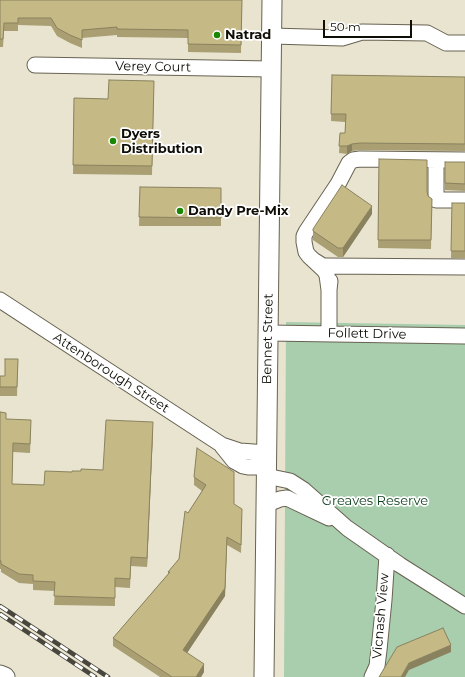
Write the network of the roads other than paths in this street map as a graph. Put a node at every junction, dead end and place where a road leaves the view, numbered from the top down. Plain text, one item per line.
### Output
1 (272, 0) edge
2 (272, 36) junction
3 (465, 43) edge
4 (35, 65) dead end
5 (271, 69) junction
6 (436, 160) junction
7 (465, 160) edge
8 (465, 200) edge
9 (311, 258) junction
10 (351, 267) junction
11 (465, 267) edge
12 (329, 290) junction
13 (0, 300) edge
14 (268, 333) junction
15 (329, 334) junction
16 (465, 336) edge
17 (266, 465) junction
18 (266, 505) junction
19 (347, 528) junction
20 (387, 555) junction
21 (465, 606) edge
22 (0, 675) edge
23 (5, 677) edge
24 (264, 677) edge
25 (372, 677) edge

1 - 2 main road, Bennet Street
2 - 3 street
2 - 5 main road, Bennet Street
4 - 5 street, Verey Court
5 - 14 main road, Bennet Street
6 - 7 street
6 - 8 street
6 - 9 street
9 - 10 street
9 - 12 street
10 - 11 street
10 - 12 street
12 - 15 street
13 - 17 street, Attenborough Street
14 - 15 street, Follett Drive
14 - 17 main road, Bennet Street
15 - 16 street, Follett Drive
17 - 18 main road, Bennet Street
17 - 19 street, Attenborough Street
18 - 19 street, Attenborough Street
18 - 24 main road, Bennet Street
19 - 20 street, Attenborough Street
20 - 21 street, Attenborough Street
20 - 25 street, Vicnash View
22 - 23 main road

